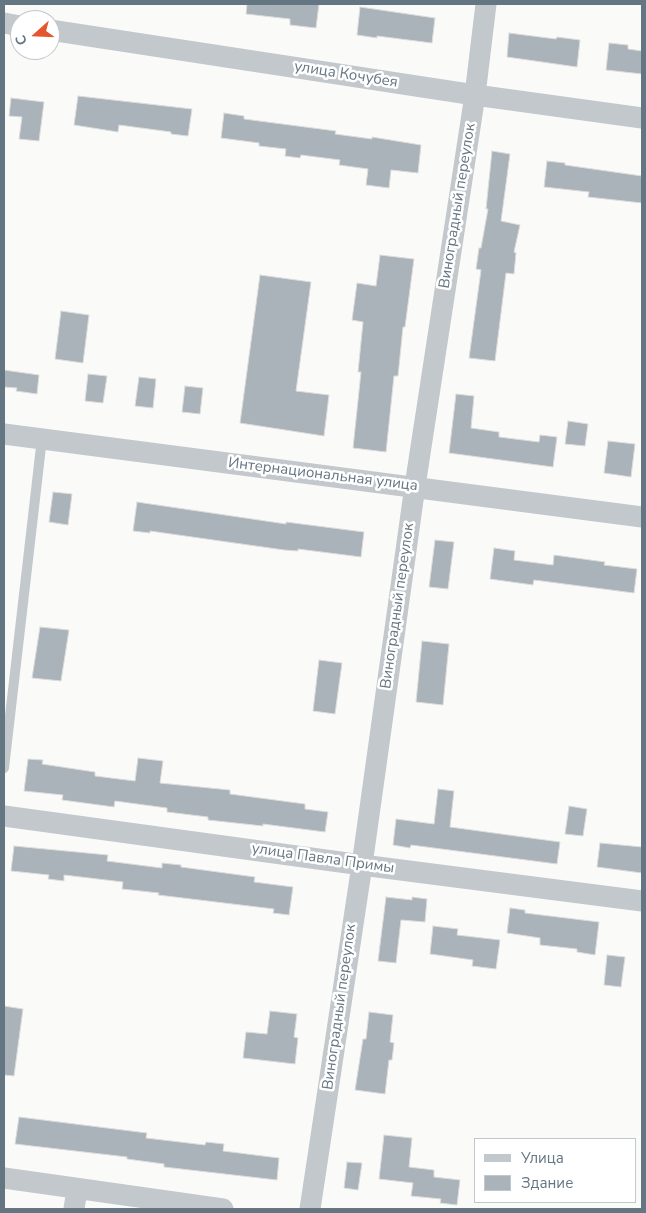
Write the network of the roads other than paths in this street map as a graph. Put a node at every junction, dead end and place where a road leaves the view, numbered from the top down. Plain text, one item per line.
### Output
1 (486, 4) edge
2 (60, 32) edge
3 (475, 95) junction
4 (642, 118) edge
5 (4, 434) edge
6 (42, 438) junction
7 (415, 486) junction
8 (642, 517) edge
9 (4, 768) edge
10 (4, 816) edge
11 (362, 865) junction
12 (642, 901) edge
13 (4, 1178) edge
14 (76, 1199) edge
15 (223, 1209) edge
16 (310, 1209) edge

1 - 3 street, Виноградный переулок
2 - 3 street, улица Кочубея
3 - 4 street, улица Кочубея
3 - 7 street, Виноградный переулок
5 - 6 street, Интернациональная улица
6 - 7 street, Интернациональная улица
6 - 9 lane
7 - 8 street, Интернациональная улица
7 - 11 street, Виноградный переулок
10 - 11 street, улица Павла Примы
11 - 12 street, улица Павла Примы
11 - 16 street, Виноградный переулок
13 - 14 street
14 - 15 street

